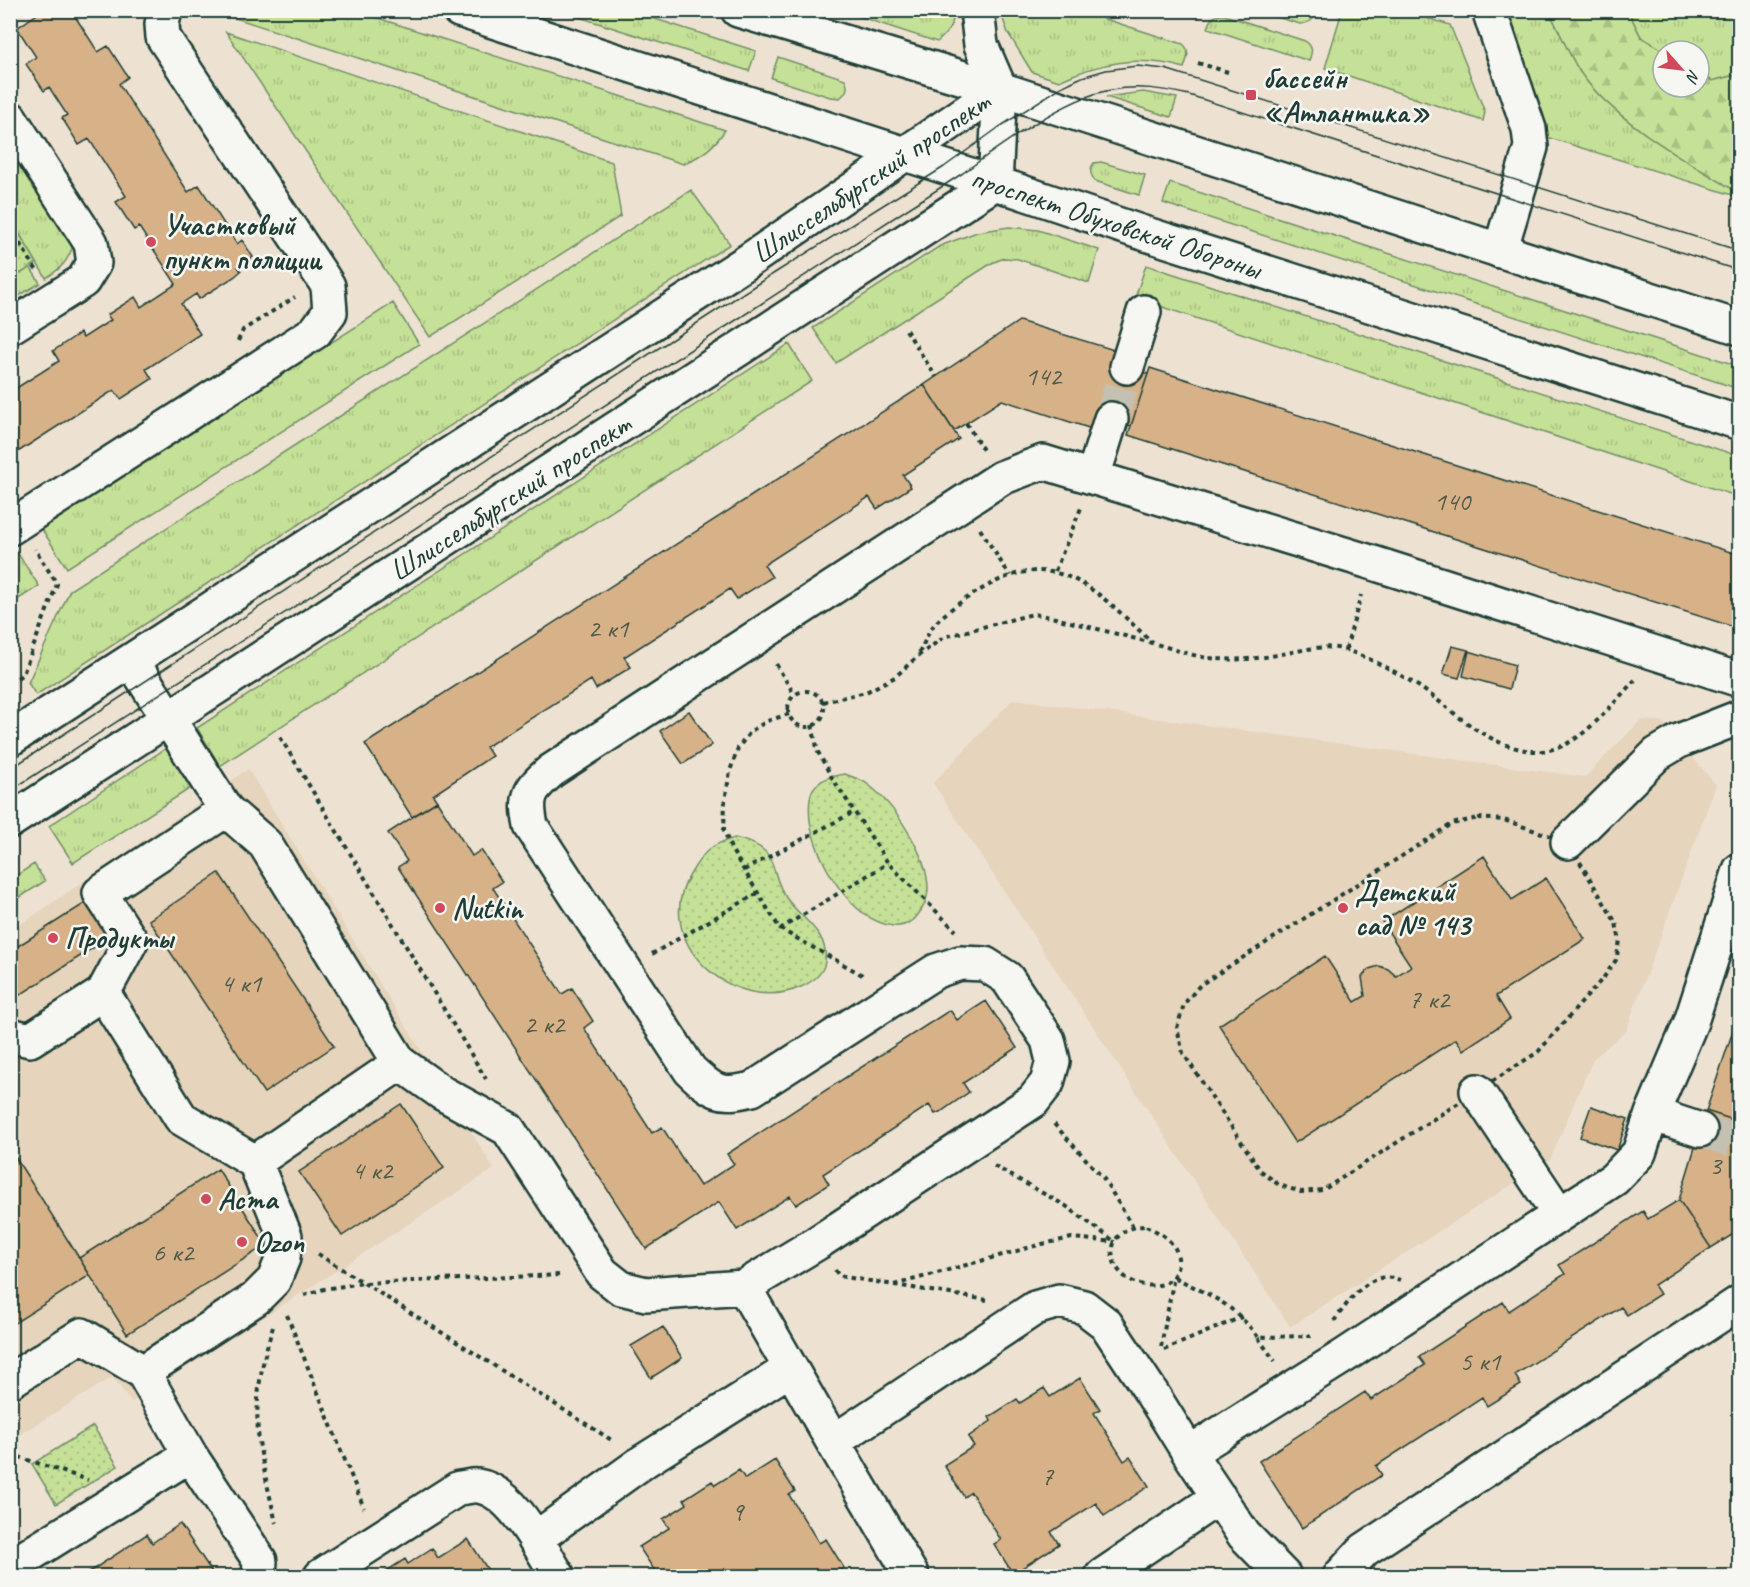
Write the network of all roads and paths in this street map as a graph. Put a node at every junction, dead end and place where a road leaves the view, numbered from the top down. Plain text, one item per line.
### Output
1 (165, 10) edge
2 (459, 10) edge
3 (738, 10) edge
4 (977, 10) edge
5 (1489, 10) edge
6 (1198, 63) dead end
7 (1228, 72) dead end
8 (1000, 89) junction
9 (10, 118) edge
10 (907, 154) junction
11 (994, 183) junction
12 (10, 228) edge
13 (1500, 251) junction
14 (33, 265) dead end
15 (1144, 312) dead end
16 (10, 327) edge
17 (1740, 328) edge
18 (906, 330) dead end
19 (1127, 367) tunnel mouth
20 (936, 377) dead end
21 (1111, 419) tunnel mouth
22 (1740, 423) edge
23 (1093, 477) junction
24 (964, 503) junction
25 (14, 526) edge
26 (1371, 562) junction
27 (1055, 571) junction
28 (1010, 576) junction
29 (1154, 644) junction
30 (1346, 650) junction
31 (1660, 655) junction
32 (918, 656) junction
33 (132, 661) junction
34 (1740, 680) edge
35 (10, 683) edge
36 (823, 702) junction
37 (789, 714) junction
38 (1740, 717) edge
39 (168, 718) junction
40 (812, 725) junction
41 (280, 737) dead end
42 (10, 739) edge
43 (226, 810) junction
44 (854, 812) junction
45 (10, 821) edge
46 (1568, 842) junction
47 (888, 863) junction
48 (744, 870) junction
49 (1740, 870) edge
50 (758, 893) junction
51 (780, 928) junction
52 (985, 964) junction
53 (625, 970) junction
54 (103, 993) junction
55 (898, 996) junction
56 (10, 1035) edge
57 (400, 1063) junction
58 (487, 1082) dead end
59 (1477, 1092) junction
60 (1033, 1101) junction
61 (1652, 1114) junction
62 (1700, 1130) tunnel mouth
63 (962, 1148) junction
64 (255, 1162) junction
65 (1559, 1214) junction
66 (1133, 1227) junction
67 (1115, 1242) junction
68 (817, 1243) junction
69 (310, 1249) dead end
70 (602, 1273) junction
71 (1174, 1277) junction
72 (363, 1283) junction
73 (893, 1285) junction
74 (744, 1287) junction
75 (278, 1291) junction
76 (1431, 1298) junction
77 (1740, 1302) edge
78 (1035, 1308) junction
79 (1242, 1317) junction
80 (1329, 1328) dead end
81 (1320, 1332) dead end
82 (790, 1369) junction
83 (143, 1372) junction
84 (10, 1380) edge
85 (833, 1442) junction
86 (621, 1447) dead end
87 (1189, 1453) junction
88 (10, 1454) edge
89 (190, 1455) junction
90 (1740, 1489) edge
91 (129, 1494) junction
92 (1219, 1497) junction
93 (1740, 1519) edge
94 (278, 1533) dead end
95 (535, 1539) junction
96 (376, 1540) junction
97 (10, 1567) edge
98 (259, 1576) edge
99 (321, 1576) edge
100 (558, 1576) edge
101 (912, 1576) edge
102 (1102, 1576) edge
103 (1284, 1576) edge
104 (1340, 1576) edge

1 - 25 main road
2 - 10 main road, проспект Обуховской Обороны
3 - 8 main road
4 - 8 main road
5 - 13 main road
6 - 7 path
8 - 10 main road, Шлиссельбургский проспект
8 - 11 main road, Шлиссельбургский проспект
8 - 13 main road
9 - 16 main road
10 - 11 main road, проспект Обуховской Обороны
10 - 33 main road, Шлиссельбургский проспект
11 - 22 main road, проспект Обуховской Обороны
11 - 39 main road, Шлиссельбургский проспект
12 - 14 path
13 - 17 main road
15 - 19 main road
18 - 20 path
21 - 23 main road
23 - 24 main road
23 - 26 main road
23 - 27 path
24 - 28 path
24 - 53 main road
25 - 35 path
26 - 30 path
26 - 31 main road
27 - 28 path
27 - 29 path
28 - 32 path
29 - 30 path
29 - 32 path
30 - 31 path
31 - 34 main road
32 - 36 path
33 - 39 main road
33 - 42 main road, Шлиссельбургский проспект
36 - 37 path
36 - 40 path
37 - 40 path
37 - 48 path
38 - 46 main road
39 - 43 main road
39 - 45 main road, Шлиссельбургский проспект
40 - 44 path
41 - 58 path
43 - 54 main road
43 - 57 main road
44 - 47 path
44 - 48 path
46 - 59 path
46 - 59 path
47 - 51 path
47 - 52 path
48 - 50 path
49 - 61 main road
50 - 51 path
50 - 53 path
51 - 55 path
52 - 55 main road
52 - 60 main road
53 - 55 main road
54 - 56 main road
54 - 64 main road
57 - 64 main road
57 - 70 main road
59 - 65 main road
60 - 63 main road
60 - 66 path
61 - 62 main road
61 - 65 main road
63 - 67 path
63 - 68 main road
64 - 75 main road
65 - 76 main road
66 - 67 path
66 - 71 path
67 - 71 path
67 - 73 path
68 - 73 path
68 - 74 main road
69 - 72 path
70 - 72 path
70 - 74 main road
71 - 79 path
71 - 79 path
72 - 75 path
72 - 86 path
73 - 78 path
74 - 82 main road
75 - 83 main road
75 - 94 path
75 - 96 path
76 - 80 path
76 - 87 main road
77 - 104 main road
78 - 85 main road
78 - 87 main road
79 - 81 path
82 - 85 main road
82 - 95 main road
83 - 84 main road
83 - 89 main road
85 - 101 main road
87 - 92 main road
88 - 91 path
89 - 91 main road
89 - 98 main road
90 - 93 path
91 - 97 main road
92 - 102 main road
92 - 103 main road
95 - 96 main road
95 - 100 main road
96 - 99 main road

